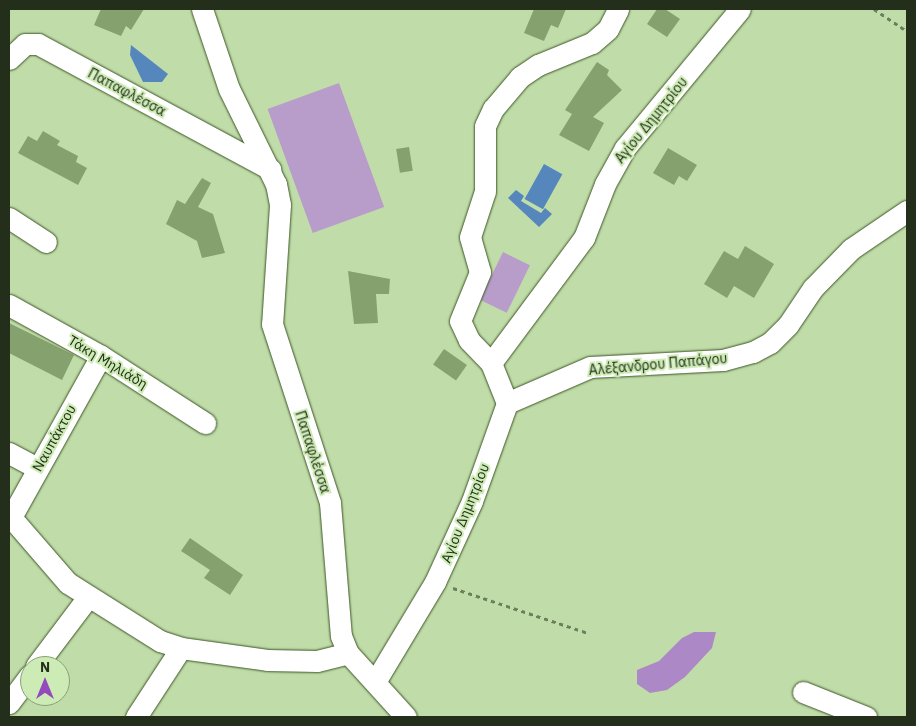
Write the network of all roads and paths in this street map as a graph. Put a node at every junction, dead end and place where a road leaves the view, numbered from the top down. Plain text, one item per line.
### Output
1 (202, 9) edge
2 (618, 9) edge
3 (740, 9) edge
4 (874, 9) edge
5 (907, 31) edge
6 (9, 59) edge
7 (270, 169) junction
8 (907, 211) edge
9 (9, 218) edge
10 (46, 242) dead end
11 (9, 305) edge
12 (101, 356) junction
13 (491, 362) junction
14 (507, 403) junction
15 (205, 423) dead end
16 (9, 453) edge
17 (37, 468) junction
18 (10, 518) edge
19 (435, 582) junction
20 (88, 597) junction
21 (588, 634) dead end
22 (181, 648) junction
23 (348, 652) junction
24 (44, 656) edge
25 (375, 682) junction
26 (20, 688) edge
27 (802, 692) dead end
28 (9, 703) edge
29 (398, 714) edge
30 (136, 717) edge
31 (866, 717) edge

1 - 7 street, Παπαφλέσσα
2 - 13 street
3 - 13 street, Αγίου Δημητρίου
4 - 5 path
6 - 7 street, Παπαφλέσσα
7 - 23 street, Παπαφλέσσα
8 - 14 street, Αλέξανδρου Παπάγου
9 - 10 street
11 - 12 street, Τάκη Μηλιάδη
12 - 15 street, Τάκη Μηλιάδη
12 - 17 street, Ναυπάκτου
13 - 14 street
14 - 19 street, Αγίου Δημητρίου
16 - 17 street
17 - 18 street, Ναυπάκτου
18 - 20 street
19 - 21 path
19 - 25 street, Αγίου Δημητρίου
20 - 22 street
20 - 24 street
22 - 23 street
22 - 30 street
23 - 25 street, Παπαφλέσσα
25 - 29 street, Παπαφλέσσα
26 - 28 street
27 - 31 street

